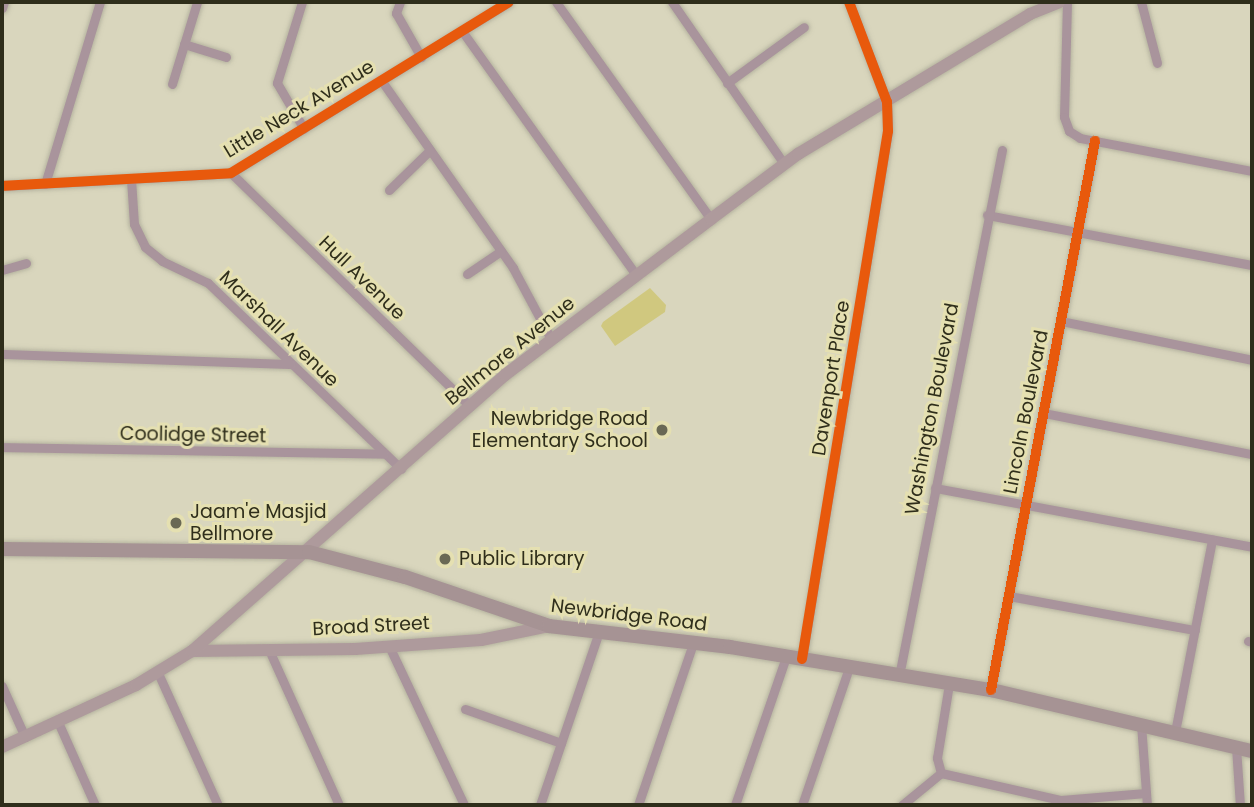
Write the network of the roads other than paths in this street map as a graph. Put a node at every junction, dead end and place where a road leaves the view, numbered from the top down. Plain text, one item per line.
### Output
1 (4, 2) edge
2 (100, 2) edge
3 (197, 2) edge
4 (302, 2) edge
5 (400, 2) edge
6 (509, 2) edge
7 (556, 2) edge
8 (672, 2) edge
9 (849, 2) edge
10 (1059, 2) edge
11 (1067, 2) edge
12 (1141, 2) edge
13 (2, 8) edge
14 (804, 27) dead end
15 (462, 31) junction
16 (184, 44) junction
17 (226, 57) dead end
18 (421, 57) junction
19 (1157, 63) dead end
20 (381, 80) junction
21 (172, 83) dead end
22 (727, 83) junction
23 (887, 102) junction
24 (304, 130) junction
25 (1095, 141) junction
26 (430, 150) junction
27 (1002, 150) dead end
28 (784, 164) junction
29 (1252, 171) edge
30 (231, 173) junction
31 (131, 179) junction
32 (44, 184) junction
33 (2, 186) edge
34 (389, 190) dead end
35 (987, 215) junction
36 (711, 219) junction
37 (1078, 232) junction
38 (501, 251) junction
39 (26, 263) dead end
40 (1252, 265) edge
41 (2, 270) edge
42 (467, 274) dead end
43 (636, 275) junction
44 (1061, 321) junction
45 (551, 340) junction
46 (2, 354) edge
47 (1252, 360) edge
48 (291, 364) junction
49 (470, 406) junction
50 (1044, 413) junction
51 (2, 447) edge
52 (384, 454) junction
53 (1252, 454) edge
54 (401, 469) junction
55 (935, 488) junction
56 (1026, 505) junction
57 (1212, 540) junction
58 (1252, 547) edge
59 (2, 549) edge
60 (309, 552) junction
61 (1009, 596) junction
62 (549, 626) junction
63 (1195, 630) junction
64 (598, 632) junction
65 (694, 643) junction
66 (389, 646) junction
67 (269, 650) junction
68 (192, 651) junction
69 (786, 657) junction
70 (802, 660) junction
71 (849, 668) junction
72 (158, 673) junction
73 (899, 676) junction
74 (949, 684) junction
75 (2, 686) edge
76 (991, 690) junction
77 (465, 709) dead end
78 (58, 722) junction
79 (1141, 724) junction
80 (1175, 732) junction
81 (25, 737) junction
82 (561, 743) junction
83 (2, 747) edge
84 (1236, 747) junction
85 (1252, 751) edge
86 (941, 773) junction
87 (1146, 793) junction
88 (1060, 803) edge
89 (95, 805) edge
90 (218, 805) edge
91 (339, 805) edge
92 (464, 805) edge
93 (540, 805) edge
94 (638, 805) edge
95 (735, 805) edge
96 (802, 805) edge
97 (902, 805) edge
98 (1147, 805) edge
99 (1240, 805) edge

1 - 13 street
2 - 32 street
3 - 16 street
4 - 24 street
5 - 18 street
6 - 15 street, Little Neck Avenue
7 - 36 street
8 - 22 street
9 - 23 street
10 - 23 main road, Bellmore Avenue
11 - 25 street
12 - 19 street
14 - 22 street
15 - 18 street, Little Neck Avenue
15 - 43 street
16 - 17 street
16 - 21 street
18 - 20 street, Little Neck Avenue
20 - 24 street, Little Neck Avenue
20 - 26 street
22 - 28 street
23 - 28 main road, Bellmore Avenue
23 - 70 street, Davenport Place
24 - 30 street, Little Neck Avenue
25 - 29 street
25 - 37 street, Lincoln Boulevard
26 - 34 street
26 - 38 street
27 - 35 street, Washington Boulevard
28 - 36 main road, Bellmore Avenue
30 - 31 street, Little Neck Avenue
30 - 49 street, Hull Avenue
31 - 32 street, Little Neck Avenue
31 - 48 street, Marshall Avenue
32 - 33 street, Little Neck Avenue
35 - 37 street
35 - 55 street, Washington Boulevard
36 - 43 main road, Bellmore Avenue
37 - 40 street
37 - 44 street, Lincoln Boulevard
38 - 42 street
38 - 45 street
39 - 41 street
43 - 45 main road, Bellmore Avenue
44 - 47 street
44 - 50 street, Lincoln Boulevard
45 - 49 main road, Bellmore Avenue
46 - 48 street
48 - 52 street, Marshall Avenue
49 - 54 main road, Bellmore Avenue
50 - 53 street
50 - 56 street, Lincoln Boulevard
51 - 52 street, Coolidge Street
52 - 54 street, Marshall Avenue
54 - 60 main road, Bellmore Avenue
55 - 56 street
55 - 73 street, Washington Boulevard
56 - 57 street
56 - 61 street, Lincoln Boulevard
57 - 58 street
57 - 63 street
59 - 60 main road, Newbridge Road
60 - 62 main road, Newbridge Road
60 - 68 main road, Bellmore Avenue
61 - 63 street
61 - 76 street, Lincoln Boulevard
62 - 64 main road, Newbridge Road
62 - 66 main road, Broad Street
63 - 80 street
64 - 65 main road, Newbridge Road
64 - 82 street
65 - 69 main road, Newbridge Road
65 - 94 street
66 - 67 main road, Broad Street
66 - 92 street
67 - 68 main road, Broad Street
67 - 91 street
68 - 72 main road, Bellmore Avenue
69 - 70 main road, Newbridge Road
69 - 95 street
70 - 71 main road, Newbridge Road
71 - 73 main road, Newbridge Road
71 - 96 street
72 - 78 main road, Bellmore Avenue
72 - 90 street
73 - 74 main road, Newbridge Road
74 - 76 main road, Newbridge Road
74 - 86 street
75 - 81 street
76 - 79 main road, Newbridge Road
77 - 82 street
78 - 81 main road, Bellmore Avenue
78 - 89 street
79 - 80 main road, Newbridge Road
79 - 87 street
80 - 84 main road, Newbridge Road
81 - 83 main road, Bellmore Avenue
82 - 93 street
84 - 85 main road, Newbridge Road
84 - 99 street
86 - 88 street
86 - 97 street
87 - 88 street
87 - 98 street

